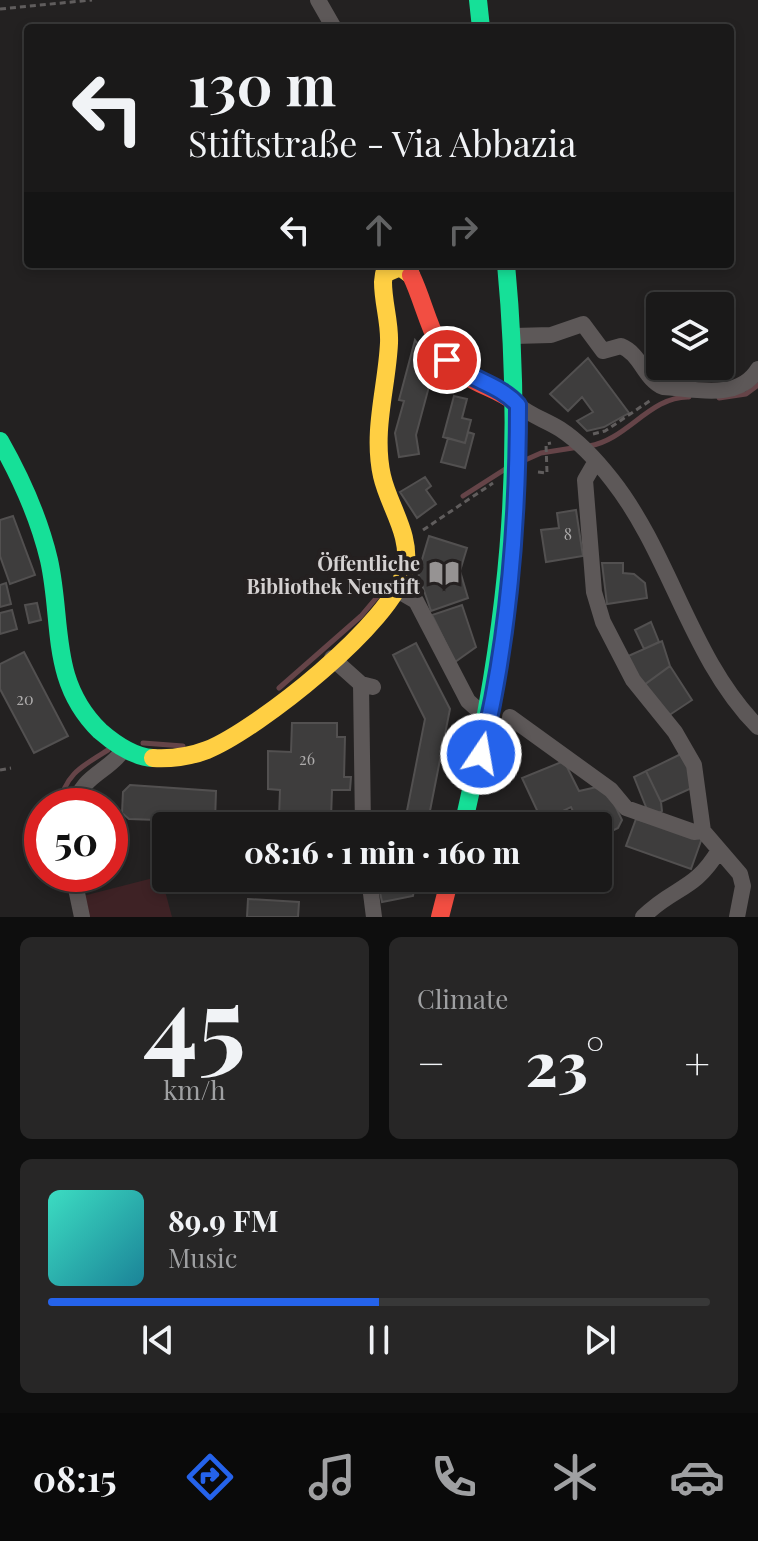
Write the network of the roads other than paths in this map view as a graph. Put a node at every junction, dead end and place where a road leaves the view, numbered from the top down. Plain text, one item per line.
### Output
1 (318, 0) edge
2 (478, 0) edge
3 (332, 24) edge
4 (481, 24) edge
5 (387, 268) edge
6 (398, 268) edge
7 (506, 268) edge
8 (514, 336) junction
9 (758, 369) edge
10 (518, 405) junction
11 (0, 441) edge
12 (596, 461) junction
13 (397, 590) junction
14 (332, 658) junction
15 (478, 710) dead end
16 (510, 717) dead end
17 (758, 727) edge
18 (124, 749) junction
19 (82, 788) edge
20 (363, 812) edge
21 (466, 812) edge
22 (703, 831) junction
23 (719, 850) junction
24 (77, 892) edge
25 (371, 892) edge
26 (447, 892) edge
27 (82, 917) edge
28 (374, 917) edge
29 (440, 917) edge
30 (643, 917) edge
31 (737, 917) edge

1 - 3 street
2 - 4 street
5 - 13 street
6 - 10 street
7 - 8 street
8 - 9 street
8 - 10 street
10 - 12 street
10 - 21 street
11 - 18 street
12 - 17 street
12 - 22 street
13 - 14 street
13 - 15 street
14 - 18 street
14 - 20 street
16 - 22 street
18 - 19 street
22 - 23 street
23 - 30 street
23 - 31 street
24 - 27 street
25 - 28 street
26 - 29 street

